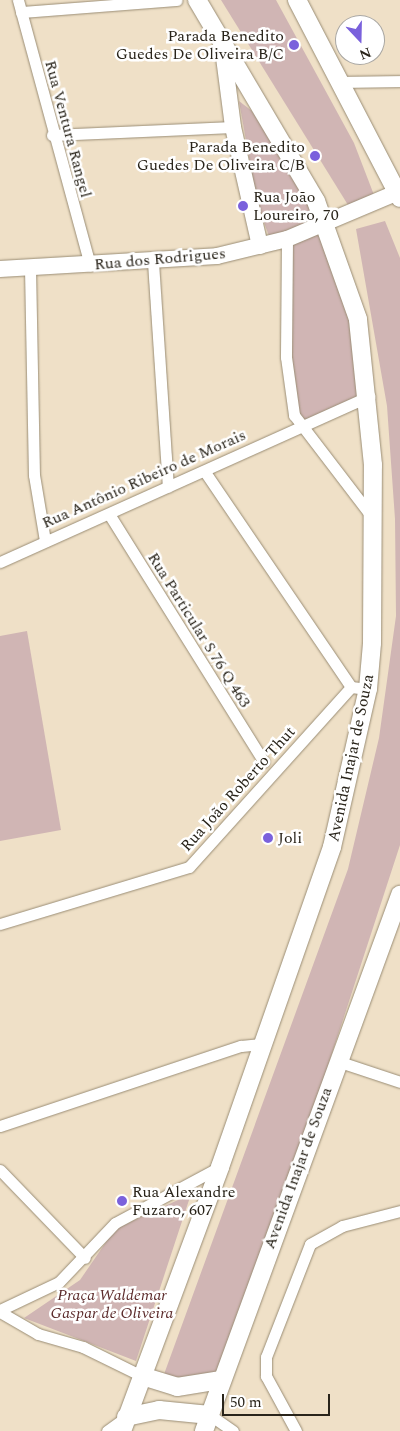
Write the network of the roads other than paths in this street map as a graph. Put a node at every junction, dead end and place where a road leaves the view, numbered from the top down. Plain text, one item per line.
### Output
1 (18, 0) edge
2 (177, 0) edge
3 (197, 0) edge
4 (298, 1) edge
5 (21, 12) junction
6 (222, 40) junction
7 (400, 80) edge
8 (343, 82) junction
9 (233, 128) junction
10 (52, 135) junction
11 (399, 194) edge
12 (327, 223) junction
13 (287, 238) junction
14 (260, 246) junction
15 (153, 262) junction
16 (90, 265) junction
17 (30, 268) junction
18 (0, 269) edge
19 (368, 396) junction
20 (301, 427) junction
21 (205, 472) junction
22 (168, 487) junction
23 (109, 514) junction
24 (375, 523) junction
25 (44, 541) junction
26 (0, 562) edge
27 (360, 688) junction
28 (264, 762) dead end
29 (400, 895) edge
30 (0, 924) edge
31 (261, 1044) junction
32 (338, 1061) junction
33 (400, 1082) edge
34 (0, 1126) edge
35 (220, 1167) junction
36 (0, 1170) edge
37 (400, 1211) edge
38 (85, 1258) junction
39 (0, 1311) edge
40 (142, 1376) junction
41 (221, 1380) junction
42 (207, 1423) edge
43 (124, 1424) edge
44 (295, 1430) edge
45 (107, 1431) edge
46 (233, 1431) edge

1 - 5 street, Rua Ventura Rangel
2 - 5 street
3 - 6 main road, Avenida Inajar de Souza
4 - 8 main road
5 - 10 street, Rua Ventura Rangel
6 - 9 street
6 - 12 main road, Avenida Inajar de Souza
7 - 8 street
8 - 11 main road
9 - 10 street
9 - 14 street
10 - 16 street, Rua Ventura Rangel
11 - 12 street, Rua dos Rodrigues
12 - 13 street, Rua dos Rodrigues
12 - 19 main road, Avenida Inajar de Souza
13 - 14 street, Rua dos Rodrigues
13 - 20 street
14 - 15 street, Rua dos Rodrigues
15 - 16 street, Rua dos Rodrigues
15 - 22 street
16 - 17 street, Rua dos Rodrigues
17 - 18 street, Rua dos Rodrigues
17 - 25 street
19 - 20 street, Rua Antônio Ribeiro de Morais
19 - 24 main road, Avenida Inajar de Souza
20 - 21 street, Rua Antônio Ribeiro de Morais
20 - 24 street
21 - 22 street, Rua Antônio Ribeiro de Morais
21 - 27 street
22 - 23 street, Rua Antônio Ribeiro de Morais
23 - 25 street, Rua Antônio Ribeiro de Morais
23 - 28 street, Rua Particular S 76 Q 463
24 - 27 main road, Avenida Inajar de Souza
25 - 26 street, Rua Antônio Ribeiro de Morais
27 - 30 street, Rua João Roberto Thut
27 - 31 main road, Avenida Inajar de Souza
29 - 32 main road, Avenida Inajar de Souza
31 - 34 street
31 - 35 main road, Avenida Inajar de Souza
32 - 33 street
32 - 41 main road, Avenida Inajar de Souza
35 - 38 street
35 - 40 main road, Avenida Inajar de Souza
36 - 38 street
37 - 44 street
38 - 39 street
39 - 40 street
40 - 41 main road
40 - 43 main road, Avenida Inajar de Souza
41 - 42 main road, Avenida Inajar de Souza
42 - 43 main road
42 - 46 street
43 - 45 street

